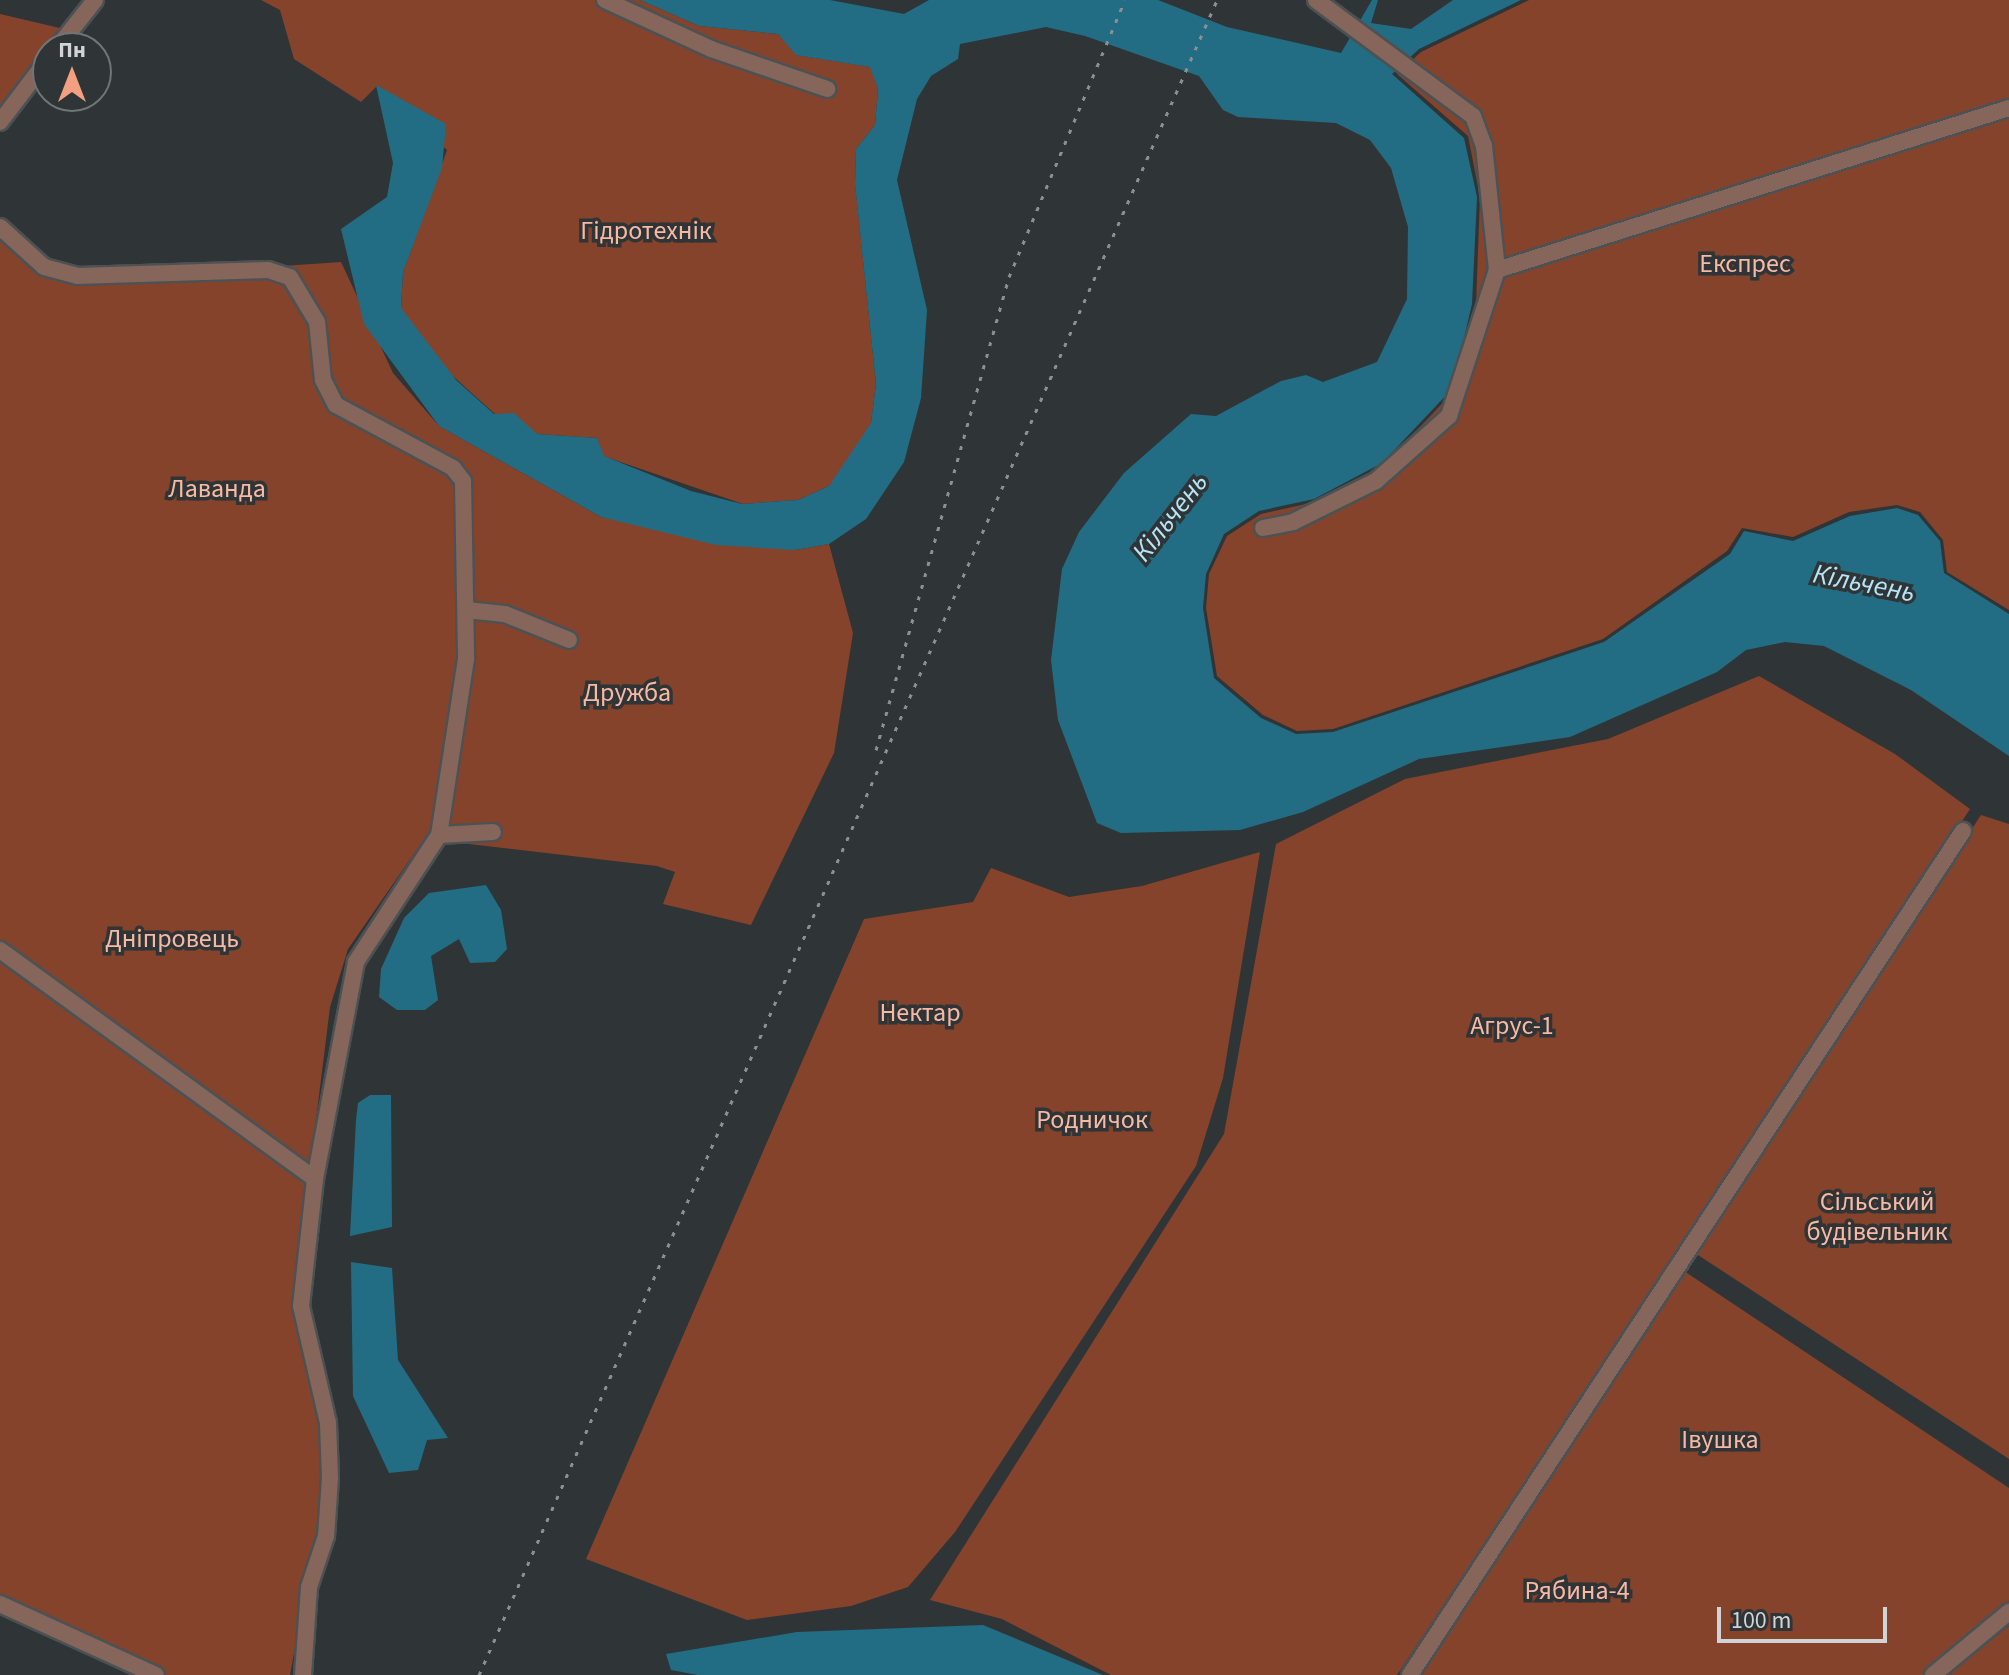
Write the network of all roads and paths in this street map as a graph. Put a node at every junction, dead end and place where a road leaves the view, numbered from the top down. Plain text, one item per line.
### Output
1 (95, 0) edge
2 (605, 0) edge
3 (1316, 0) edge
4 (70, 32) edge
5 (32, 80) edge
6 (827, 89) dead end
7 (2009, 108) edge
8 (0, 122) edge
9 (0, 227) edge
10 (1497, 270) junction
11 (1263, 528) dead end
12 (466, 610) junction
13 (569, 640) dead end
14 (1963, 831) dead end
15 (493, 832) dead end
16 (439, 835) junction
17 (0, 950) edge
18 (315, 1179) junction
19 (0, 1604) edge
20 (2009, 1612) edge
21 (156, 1675) edge
22 (303, 1675) edge
23 (1410, 1675) edge
24 (1933, 1675) edge

1 - 4 street
2 - 6 street
3 - 10 street
5 - 8 street
7 - 10 street
9 - 12 street
10 - 11 street
12 - 13 street
12 - 16 street
14 - 23 street
15 - 16 street
16 - 18 street
17 - 18 street
18 - 22 street
19 - 21 street
20 - 24 street

